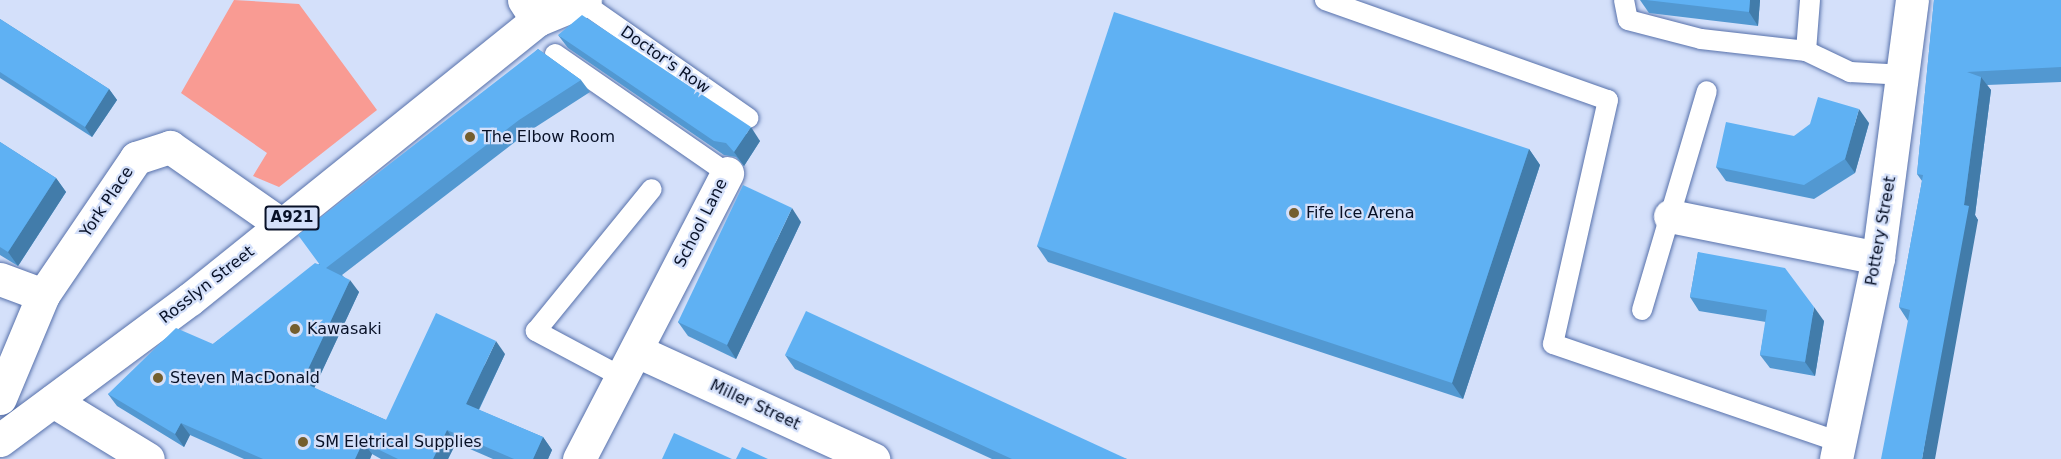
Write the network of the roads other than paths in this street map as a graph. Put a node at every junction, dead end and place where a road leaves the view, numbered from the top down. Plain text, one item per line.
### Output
1 (1325, 0) edge
2 (1624, 0) edge
3 (1810, 0) edge
4 (1912, 0) edge
5 (584, 1) edge
6 (530, 10) edge
7 (1806, 51) junction
8 (555, 54) dead end
9 (1906, 75) junction
10 (1707, 92) dead end
11 (748, 118) dead end
12 (727, 173) joint
13 (652, 189) dead end
14 (1670, 216) junction
15 (282, 225) junction
16 (1878, 258) junction
17 (0, 279) edge
18 (43, 296) junction
19 (1642, 310) dead end
20 (629, 364) junction
21 (0, 398) edge
22 (52, 401) junction
23 (0, 440) edge
24 (1837, 450) edge
25 (147, 459) edge
26 (579, 459) edge
27 (873, 459) edge

1 - 24 lane
2 - 7 lane
3 - 7 lane
4 - 9 street, Pottery Street
5 - 6 street, Rosslyn Street / A921
5 - 11 lane, Doctor's Row
6 - 15 street, Rosslyn Street / A921
7 - 9 lane
8 - 12 lane, School Lane
9 - 16 street, Pottery Street
10 - 14 lane
12 - 20 street, School Lane
13 - 20 lane
14 - 16 street
14 - 19 lane
15 - 18 street, York Place
15 - 22 street, Rosslyn Street / A921
16 - 24 street, Pottery Street
17 - 18 street
18 - 21 street, York Place
20 - 26 street, School Lane
20 - 27 street, Miller Street
22 - 23 street, Rosslyn Street / A921
22 - 25 street

